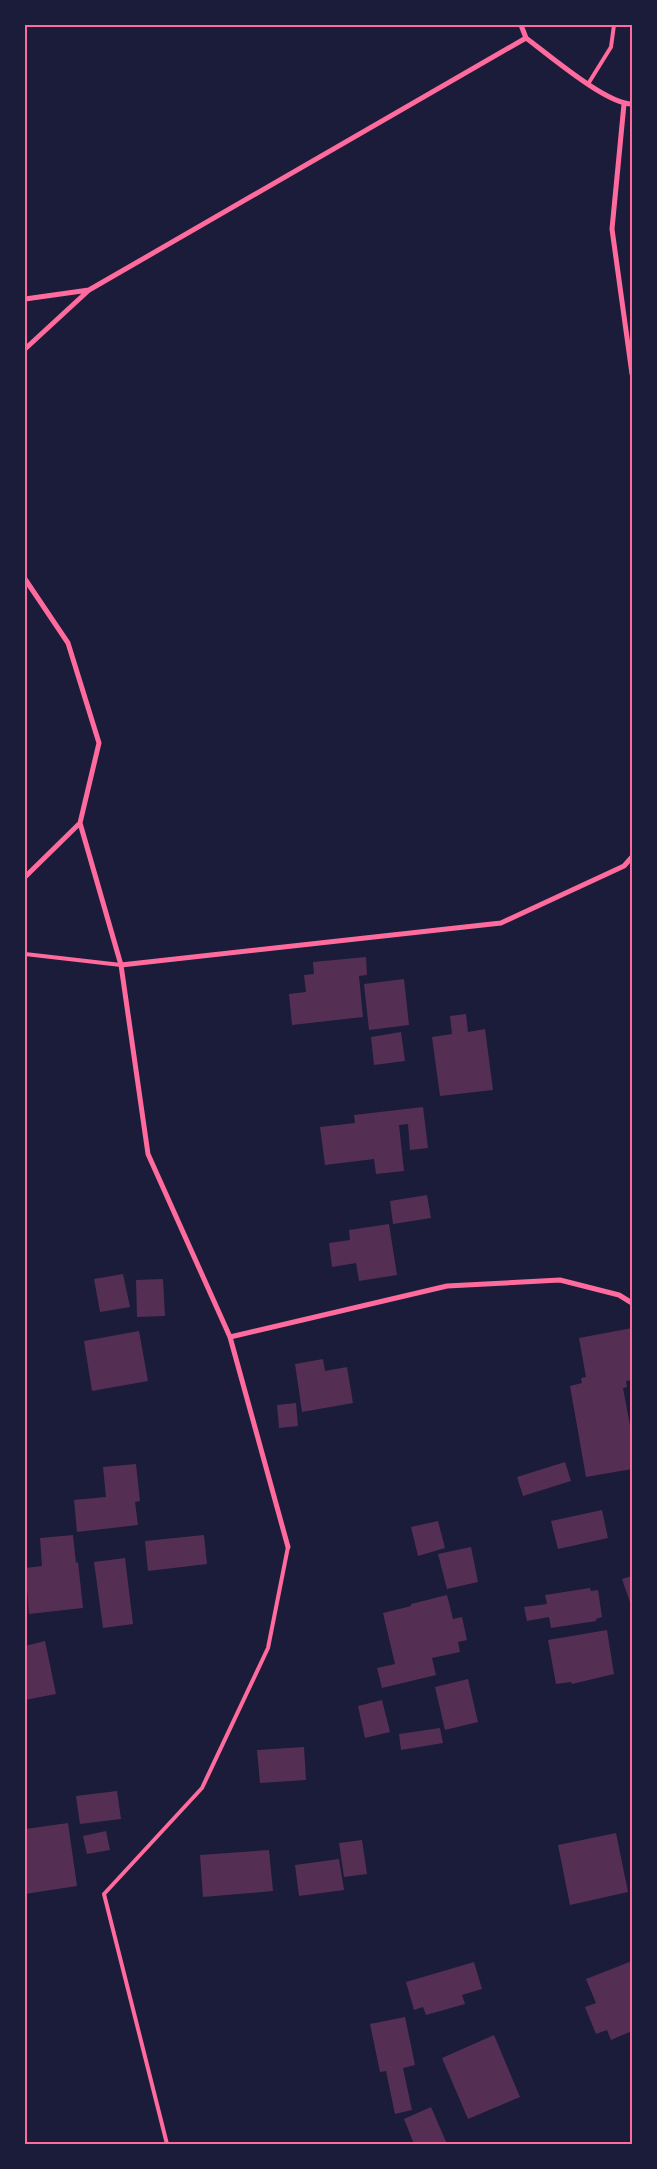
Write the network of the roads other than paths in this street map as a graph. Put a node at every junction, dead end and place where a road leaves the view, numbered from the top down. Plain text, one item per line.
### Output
1 (521, 25) edge
2 (614, 25) edge
3 (526, 38) junction
4 (588, 84) junction
5 (624, 104) junction
6 (632, 104) edge
7 (89, 290) junction
8 (25, 299) edge
9 (25, 349) edge
10 (632, 374) edge
11 (25, 579) edge
12 (80, 823) junction
13 (632, 857) edge
14 (25, 877) edge
15 (25, 954) edge
16 (121, 965) junction
17 (632, 1303) edge
18 (230, 1337) junction
19 (288, 1547) joint
20 (167, 2144) edge

1 - 3 street
2 - 4 lane
3 - 4 street
3 - 7 street
4 - 5 street
5 - 6 street
5 - 10 street
7 - 8 street
7 - 9 street
11 - 12 street
12 - 14 street
12 - 16 street
13 - 16 street
15 - 16 lane
16 - 18 street
17 - 18 street
18 - 19 street
19 - 20 lane

